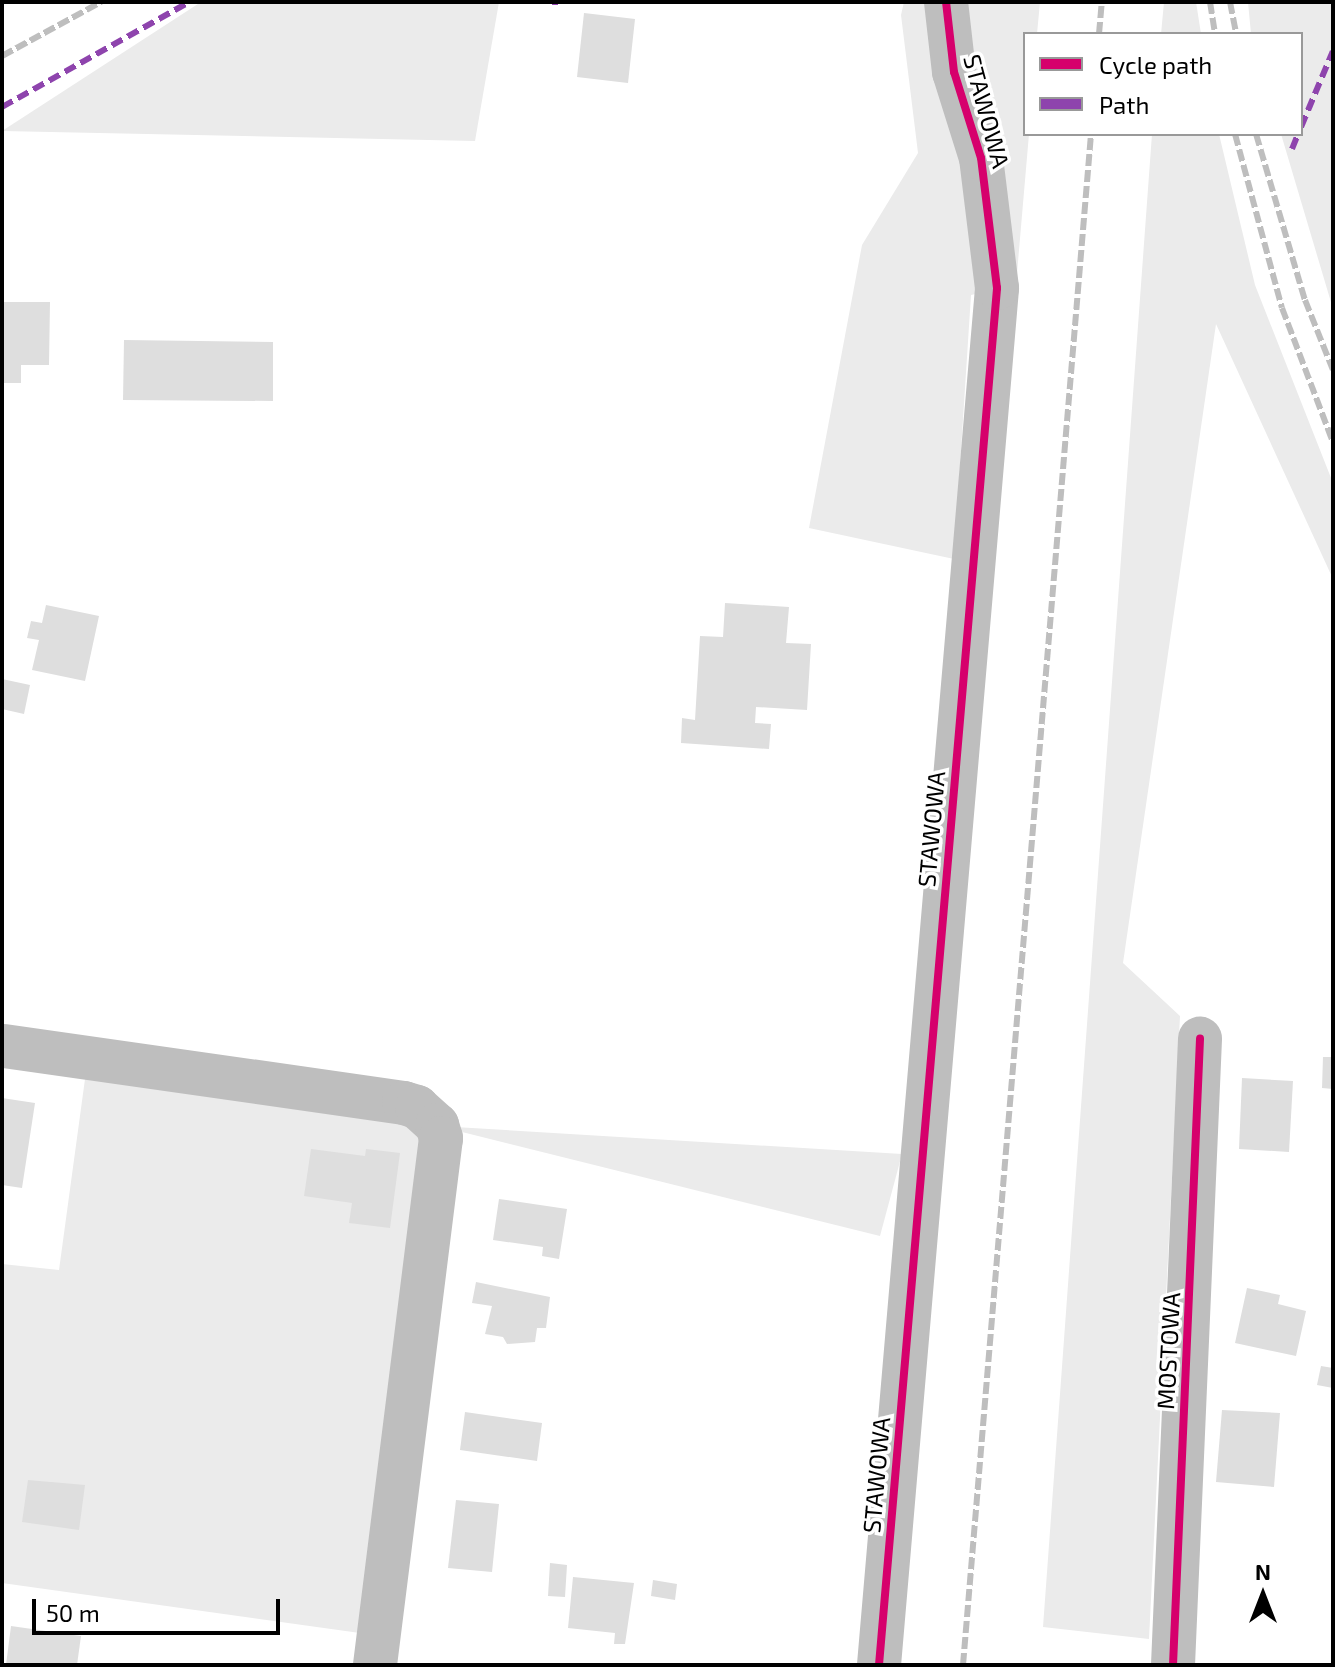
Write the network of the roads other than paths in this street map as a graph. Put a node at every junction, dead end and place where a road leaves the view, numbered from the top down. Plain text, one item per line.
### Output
1 (946, 2) edge
2 (1200, 1039) dead end
3 (4, 1046) dead end
4 (375, 1665) edge
5 (879, 1665) edge
6 (1173, 1665) edge

1 - 5 street, STAWOWA
2 - 6 street, MOSTOWA
3 - 4 street

